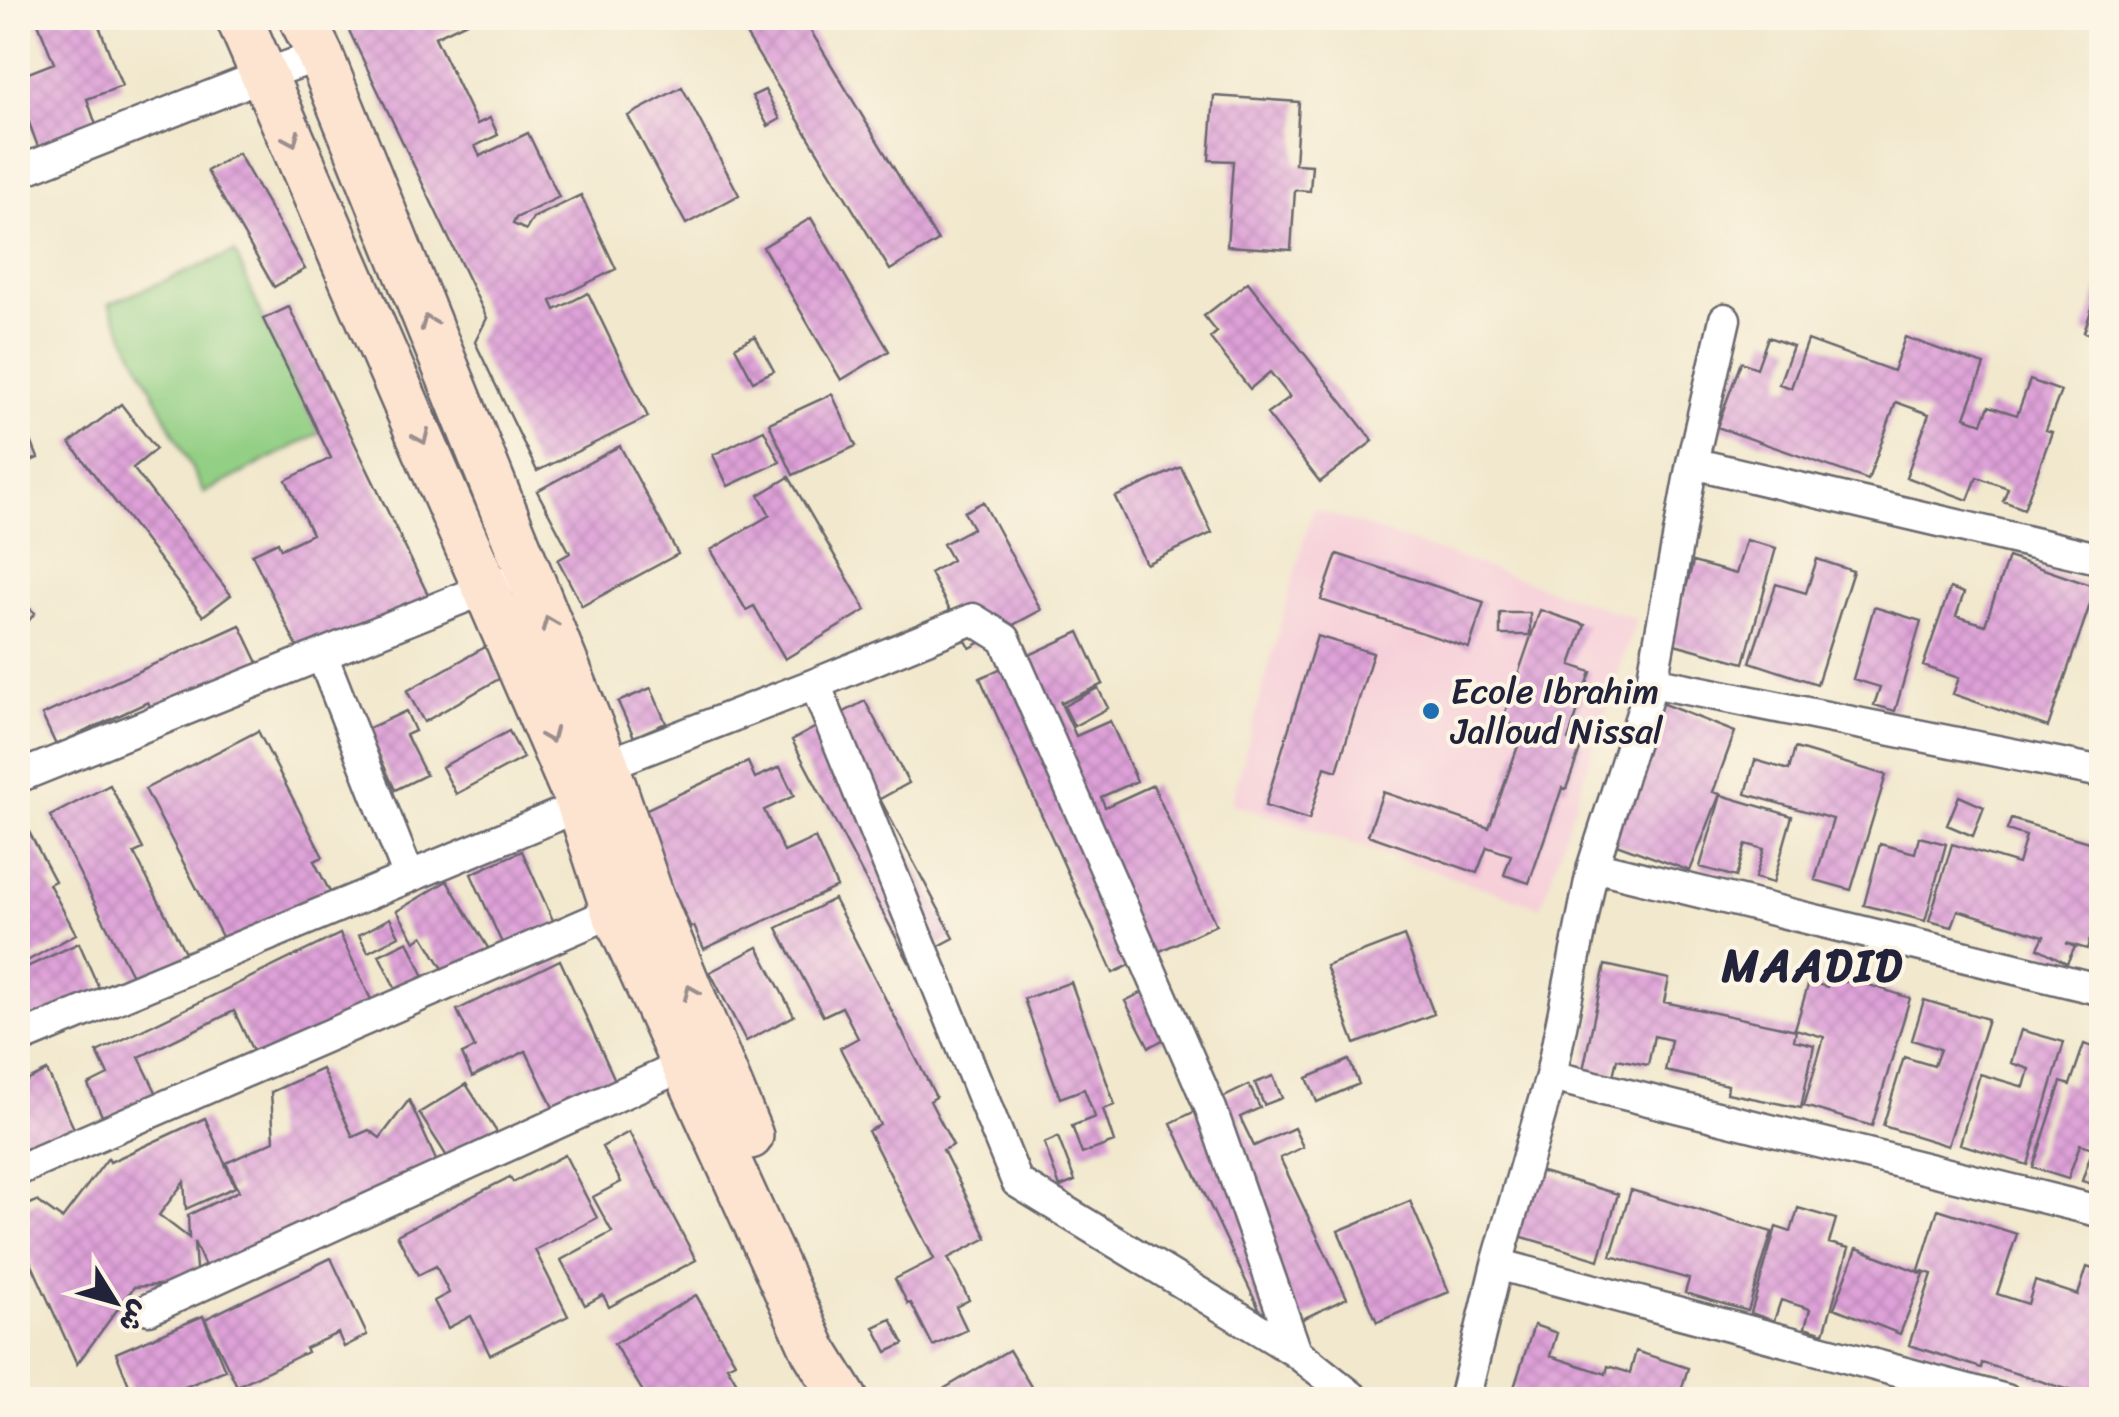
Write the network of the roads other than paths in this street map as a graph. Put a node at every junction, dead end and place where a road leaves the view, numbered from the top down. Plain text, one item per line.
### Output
1 (239, 18) edge
2 (311, 36) edge
3 (264, 74) junction
4 (18, 172) edge
5 (1725, 319) dead end
6 (1692, 463) junction
7 (2102, 559) edge
8 (508, 579) junction
9 (322, 656) junction
10 (1652, 682) junction
11 (814, 684) junction
12 (2102, 772) edge
13 (18, 777) edge
14 (601, 789) junction
15 (1593, 866) junction
16 (409, 878) junction
17 (632, 904) junction
18 (2102, 990) edge
19 (18, 1039) edge
20 (701, 1058) junction
21 (1552, 1076) junction
22 (18, 1170) edge
23 (2102, 1212) edge
24 (1497, 1264) junction
25 (149, 1308) dead end
26 (1296, 1352) junction
27 (846, 1400) edge
28 (874, 1400) edge
29 (1356, 1400) edge
30 (1464, 1400) edge
31 (2006, 1400) edge

1 - 3 main road
2 - 3 street
8 -> 2 main road
3 - 4 street
3 -> 8 main road
5 - 6 street
6 - 7 street
6 - 10 street
8 - 9 street
8 - 14 main road
9 - 13 street
9 - 16 street
10 - 12 street
10 - 15 street
11 - 14 street
11 - 26 street
11 - 26 street
14 - 16 street
14 - 17 main road
15 - 18 street
15 - 21 street
16 - 19 street
17 - 20 main road
17 - 22 street
20 - 25 street
20 - 27 main road
20 - 28 main road
21 - 23 street
21 - 24 street
24 - 30 street
24 - 31 street
26 - 29 street

